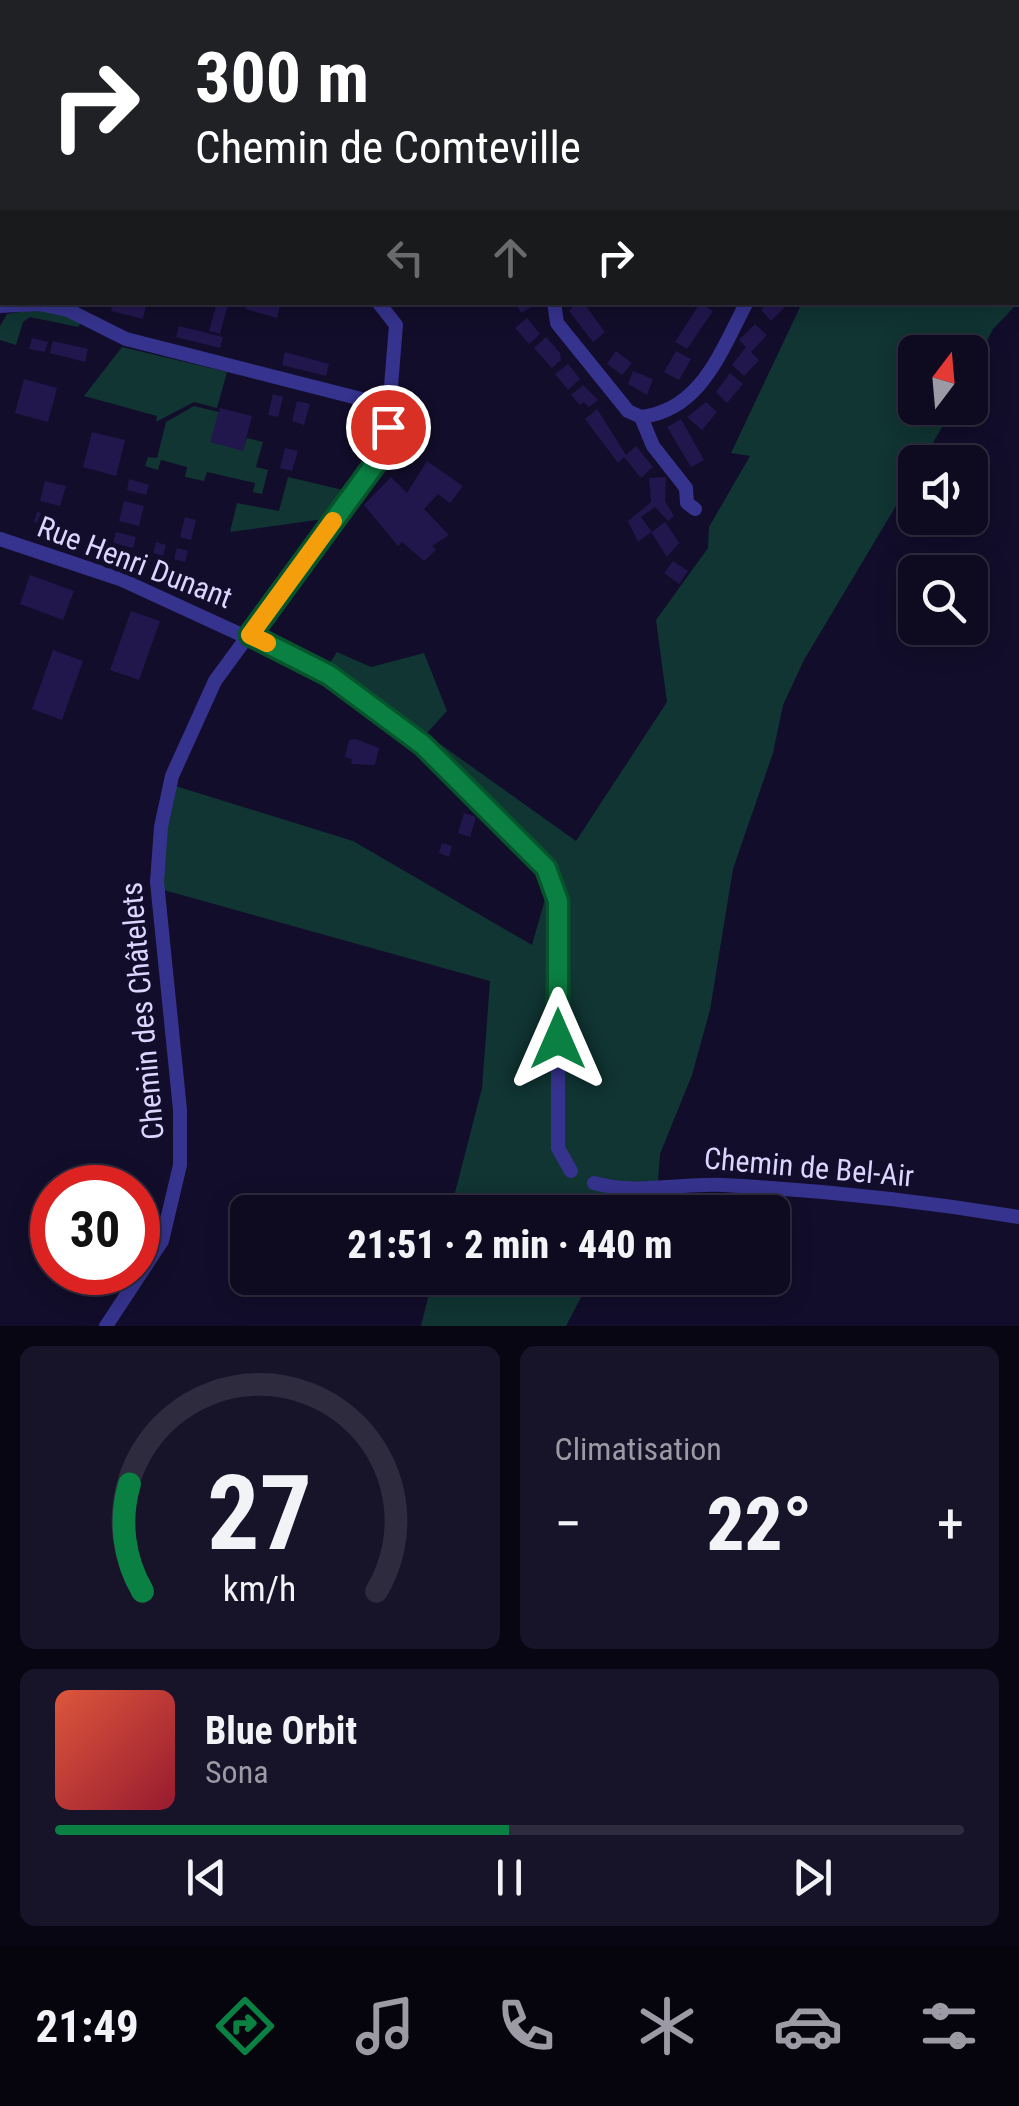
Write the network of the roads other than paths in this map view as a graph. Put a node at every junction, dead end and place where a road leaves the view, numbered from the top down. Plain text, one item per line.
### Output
1 (44, 305) edge
2 (381, 305) edge
3 (554, 305) edge
4 (745, 305) edge
5 (389, 406) junction
6 (648, 416) junction
7 (695, 509) dead end
8 (0, 539) edge
9 (250, 635) junction
10 (571, 1171) dead end
11 (594, 1183) dead end
12 (1019, 1216) edge
13 (106, 1326) edge

1 - 5 street
2 - 5 street, Chemin des Châtelets
3 - 6 street
4 - 6 street
5 - 9 street, Chemin des Châtelets
6 - 7 street
8 - 9 street, Rue Henri Dunant
9 - 10 street
9 - 13 street, Chemin des Châtelets
11 - 12 street, Chemin de Bel-Air

